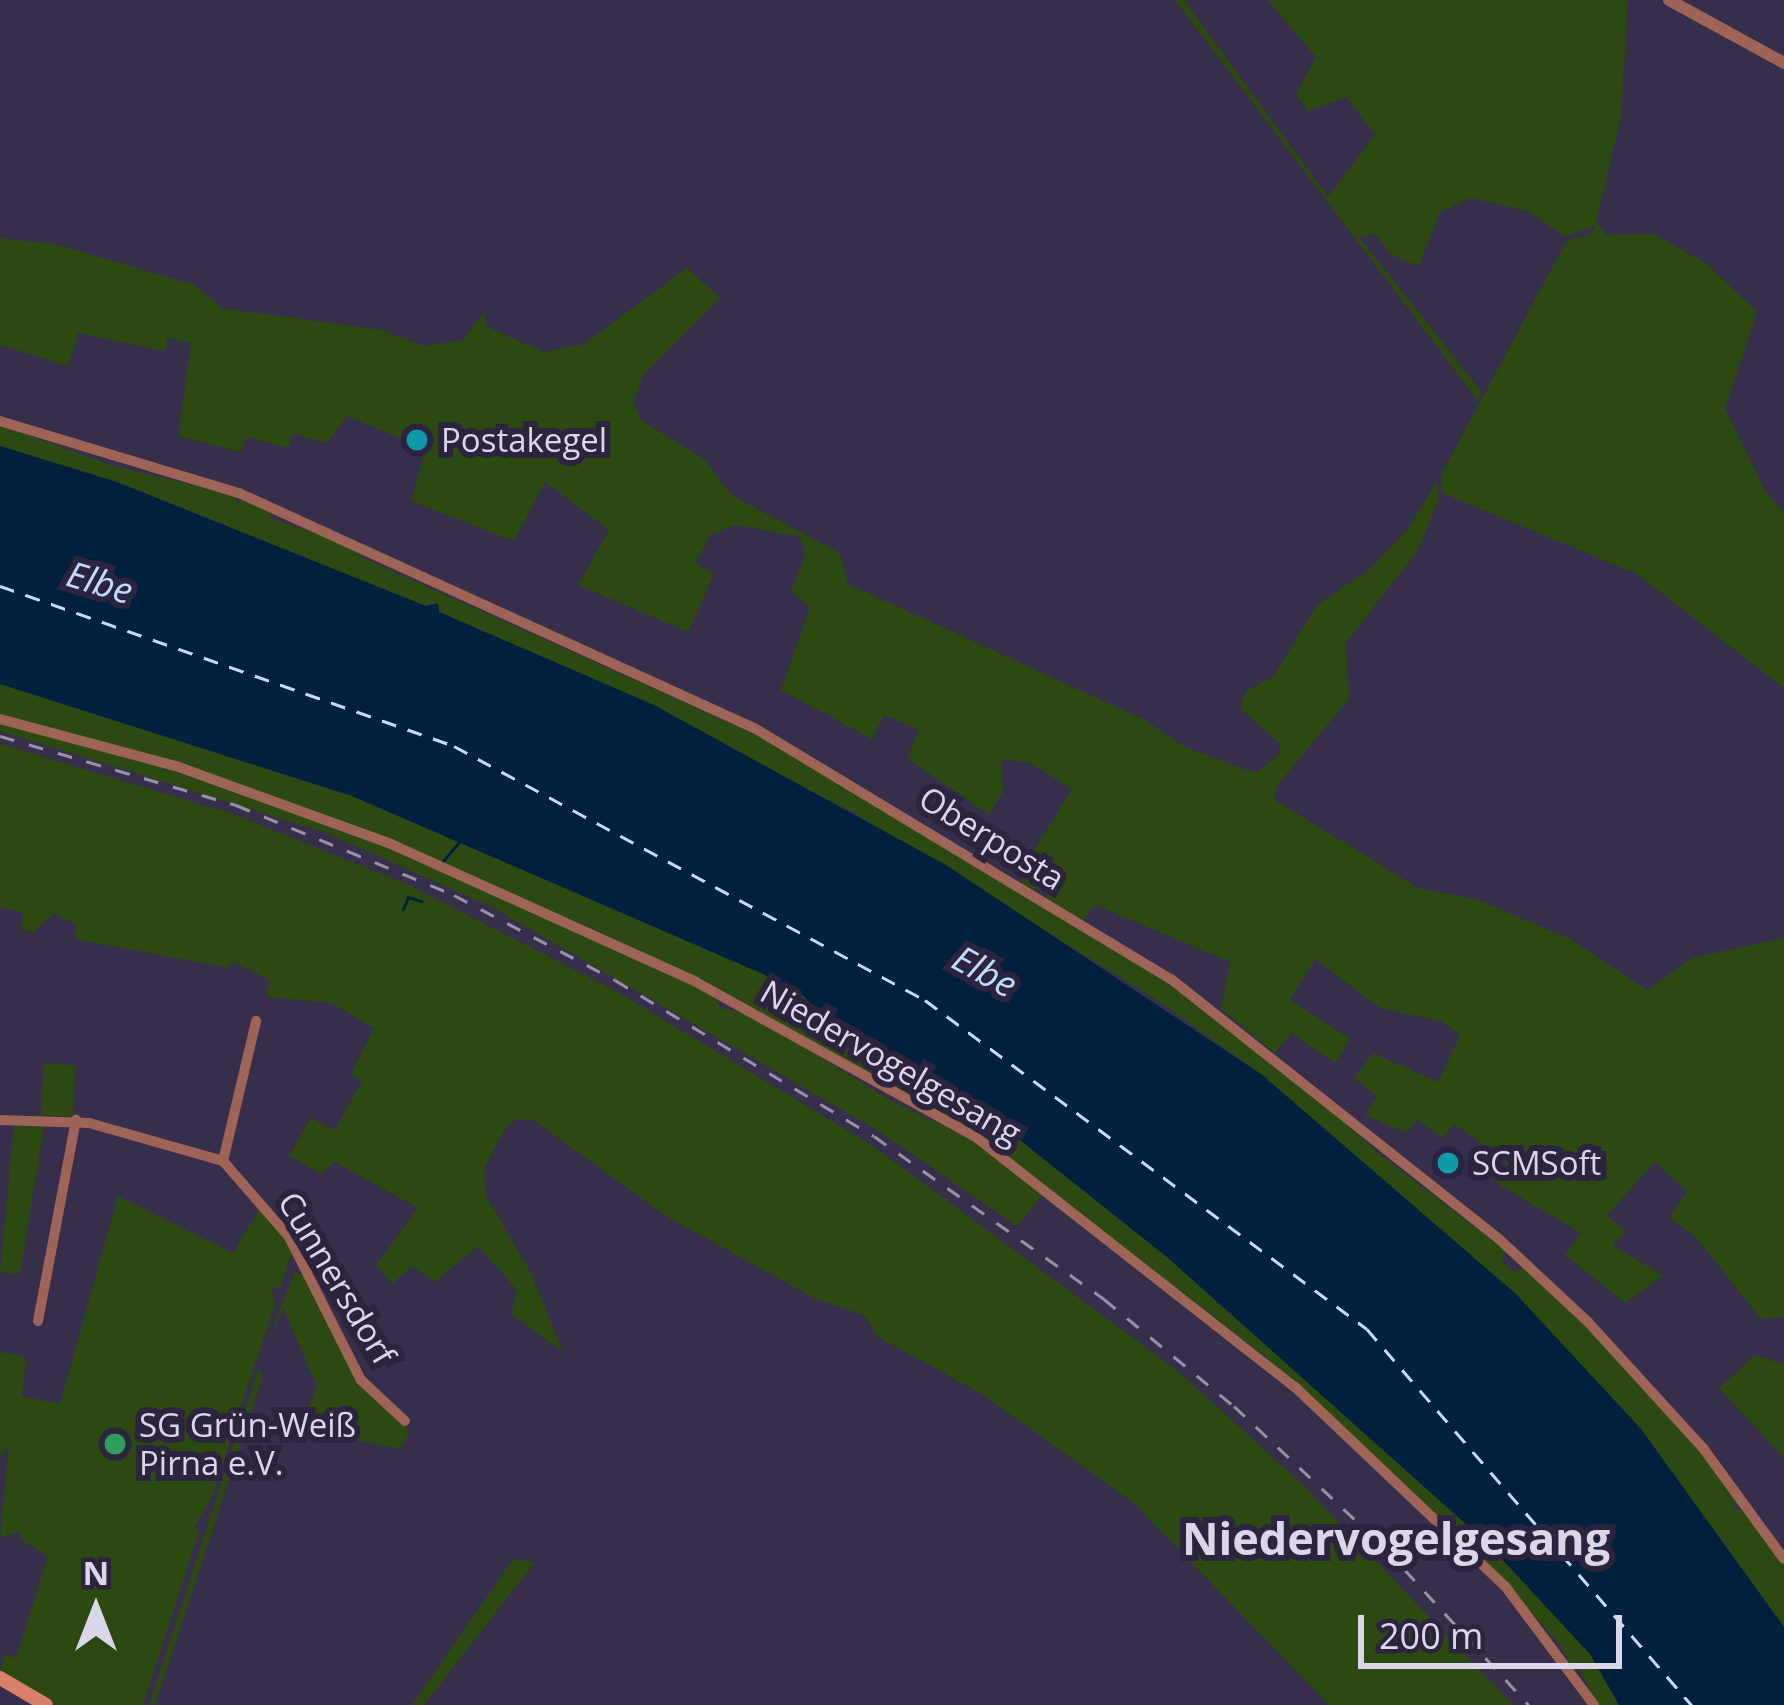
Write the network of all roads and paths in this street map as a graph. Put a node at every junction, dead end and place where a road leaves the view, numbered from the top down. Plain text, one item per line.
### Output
1 (1669, 0) edge
2 (1784, 63) edge
3 (0, 422) edge
4 (0, 718) edge
5 (256, 1021) dead end
6 (0, 1120) edge
7 (76, 1120) junction
8 (223, 1161) junction
9 (38, 1321) dead end
10 (405, 1420) dead end
11 (1784, 1559) edge
12 (0, 1678) edge
13 (46, 1705) edge
14 (1594, 1705) edge

1 - 2 street
3 - 11 street, Oberposta
4 - 14 street, Niedervogelgesang
5 - 8 street
6 - 7 street
7 - 8 street
7 - 9 street
8 - 10 street, Cunnersdorf
12 - 13 main road

